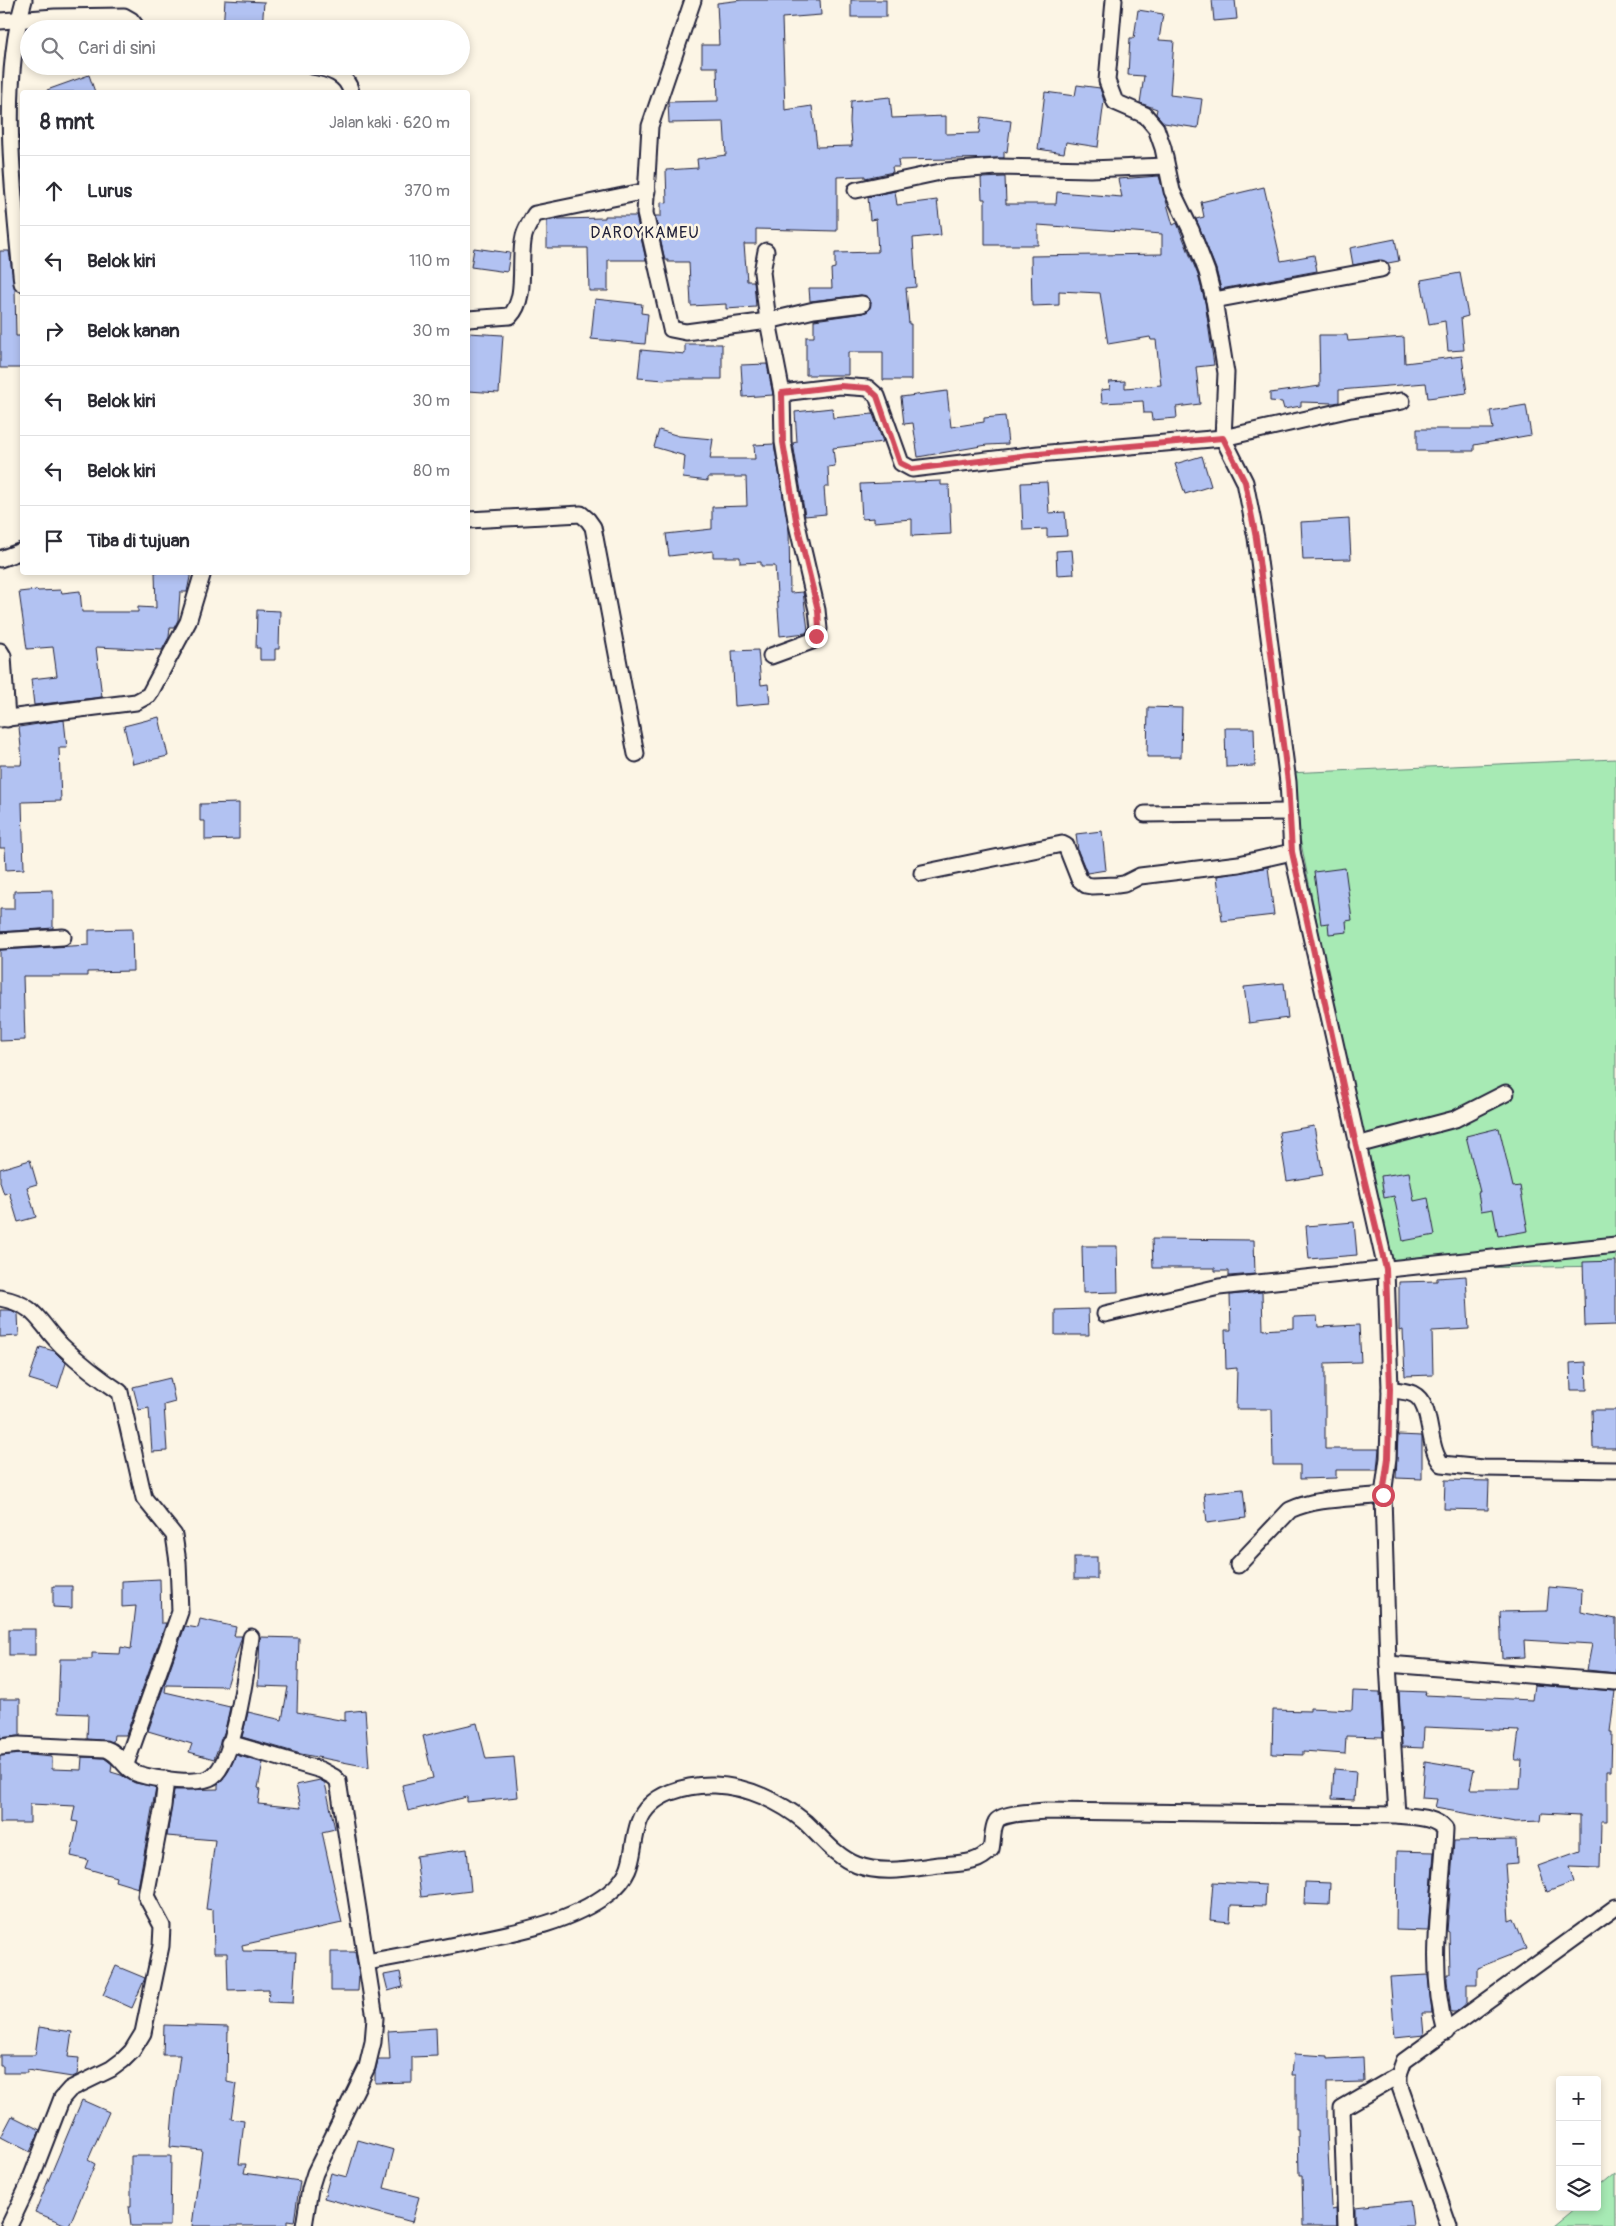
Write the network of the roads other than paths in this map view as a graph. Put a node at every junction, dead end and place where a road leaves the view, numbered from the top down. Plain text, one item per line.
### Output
1 (24, 0) edge
2 (693, 0) edge
3 (1114, 0) edge
4 (15, 20) junction
5 (131, 20) edge
6 (0, 21) edge
7 (340, 75) edge
8 (350, 90) edge
9 (1166, 166) junction
10 (856, 190) dead end
11 (646, 191) junction
12 (766, 251) dead end
13 (20, 265) edge
14 (1381, 269) dead end
15 (1214, 300) junction
16 (862, 304) dead end
17 (470, 319) edge
18 (768, 321) junction
19 (782, 393) junction
20 (1402, 400) dead end
21 (1223, 438) junction
22 (470, 520) edge
23 (20, 552) edge
24 (0, 559) edge
25 (201, 575) edge
26 (0, 651) edge
27 (771, 656) dead end
28 (3, 719) edge
29 (636, 754) dead end
30 (1290, 812) junction
31 (1145, 814) dead end
32 (1292, 852) junction
33 (922, 872) dead end
34 (63, 937) dead end
35 (0, 941) edge
36 (1506, 1093) dead end
37 (1356, 1145) junction
38 (1616, 1245) edge
39 (1386, 1269) junction
40 (0, 1298) edge
41 (1105, 1314) dead end
42 (1390, 1389) junction
43 (1616, 1470) edge
44 (1383, 1495) junction
45 (1238, 1565) dead end
46 (251, 1637) dead end
47 (1388, 1664) junction
48 (1616, 1682) edge
49 (229, 1743) junction
50 (0, 1747) edge
51 (126, 1764) junction
52 (166, 1779) junction
53 (1397, 1815) junction
54 (1616, 1907) edge
55 (367, 1962) junction
56 (1446, 2032) junction
57 (1399, 2075) junction
58 (9, 2226) edge
59 (304, 2226) edge
60 (1346, 2226) edge
61 (1449, 2226) edge

1 - 4 street
2 - 11 street
3 - 9 street
4 - 5 street
4 - 6 street
4 - 13 street
7 - 8 street
9 - 10 street
9 - 15 street
11 - 17 street
11 - 18 street
12 - 18 street
14 - 15 street
15 - 21 street
16 - 18 street
18 - 19 street
19 - 21 street
19 - 27 street
20 - 21 street
21 - 30 street
22 - 29 street
23 - 24 street
25 - 28 street
26 - 28 street
30 - 31 street
30 - 32 street
32 - 33 street
32 - 37 street
34 - 35 street
36 - 37 street
37 - 39 street
38 - 39 street
39 - 41 street
39 - 42 street
40 - 51 street
42 - 43 street
42 - 44 street
44 - 45 street
44 - 47 street
46 - 49 street
47 - 48 street
47 - 53 street
49 - 52 street
49 - 55 street
50 - 51 street
51 - 52 street
52 - 58 street
53 - 55 street
53 - 56 street
54 - 56 street
55 - 59 street
56 - 57 street
57 - 60 street
57 - 61 street

